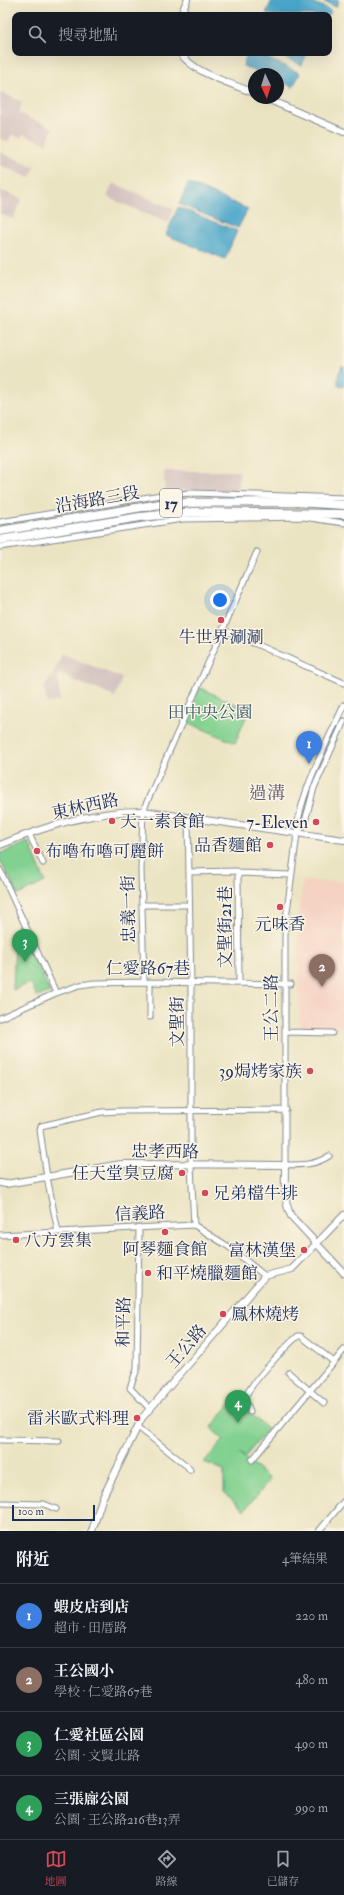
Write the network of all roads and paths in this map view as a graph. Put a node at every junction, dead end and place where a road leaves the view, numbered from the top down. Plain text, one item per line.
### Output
1 (187, 0) edge
2 (182, 12) edge
3 (182, 56) edge
4 (248, 91) edge
5 (279, 104) edge
6 (344, 132) edge
7 (184, 498) junction
8 (344, 498) edge
9 (296, 499) junction
10 (137, 503) junction
11 (344, 505) edge
12 (344, 514) edge
13 (185, 516) junction
14 (150, 519) junction
15 (0, 522) edge
16 (344, 523) edge
17 (0, 531) edge
18 (0, 540) edge
19 (0, 547) edge
20 (257, 552) dead end
21 (224, 630) junction
22 (344, 683) edge
23 (344, 705) edge
24 (344, 721) edge
25 (143, 811) junction
26 (188, 818) junction
27 (29, 834) junction
28 (297, 834) junction
29 (344, 840) edge
30 (0, 845) edge
31 (43, 863) dead end
32 (0, 870) edge
33 (189, 872) junction
34 (238, 873) junction
35 (291, 875) junction
36 (143, 905) junction
37 (189, 905) junction
38 (144, 982) junction
39 (150, 982) junction
40 (191, 982) junction
41 (239, 983) junction
42 (285, 983) junction
43 (291, 984) dead end
44 (56, 993) junction
45 (150, 1017) dead end
46 (0, 1018) edge
47 (286, 1032) junction
48 (332, 1033) dead end
49 (286, 1110) junction
50 (191, 1111) junction
51 (329, 1156) dead end
52 (286, 1165) junction
53 (191, 1166) junction
54 (47, 1177) junction
55 (0, 1183) edge
56 (344, 1215) edge
57 (194, 1225) junction
58 (139, 1227) junction
59 (58, 1232) junction
60 (0, 1235) edge
61 (316, 1244) junction
62 (344, 1273) edge
63 (265, 1276) junction
64 (344, 1350) edge
65 (334, 1362) junction
66 (289, 1373) dead end
67 (311, 1392) junction
68 (324, 1403) dead end
69 (150, 1409) junction
70 (250, 1412) dead end
71 (138, 1427) junction
72 (0, 1440) edge
73 (58, 1440) dead end
74 (252, 1460) dead end
75 (190, 1470) dead end
76 (344, 1501) edge
77 (0, 1503) edge
78 (56, 1509) dead end
79 (92, 1531) edge
80 (319, 1531) edge

1 - 2 street
3 - 4 street
5 - 6 street
7 - 9 main road, 沿海路三段 / 17
7 - 10 main road, 沿海路三段 / 17
7 - 13 street
8 - 9 street, 沿海路三段
9 - 11 main road, 沿海路三段 / 17
10 - 15 street, 沿海路三段
10 - 17 main road, 沿海路三段 / 17
12 - 13 main road, 沿海路三段 / 17
13 - 14 main road, 沿海路三段 / 17
13 - 16 street, 沿海路三段
14 - 18 main road, 沿海路三段 / 17
14 - 19 street, 沿海路三段
20 - 21 street
21 - 22 street
21 - 25 street
23 - 28 street, 王公二路
24 - 28 street
25 - 26 street, 東林西路
25 - 27 street, 東林西路
25 - 36 street, 忠義一街
26 - 28 street, 東林西路
26 - 33 street, 文聖街
27 - 30 street, 東林西路
27 - 31 street
28 - 29 street, 東林西路
28 - 35 street, 王公二路
32 - 44 street
33 - 34 street, 文聖街21巷
33 - 37 street, 文聖街
34 - 35 street
34 - 41 street, 文聖街21巷
35 - 42 street, 王公二路
36 - 37 street
36 - 38 street, 忠義一街
37 - 40 street, 文聖街
38 - 39 street, 仁愛路67巷
38 - 44 street, 仁愛路67巷
39 - 40 street, 仁愛路67巷
39 - 45 street
40 - 41 street, 仁愛路67巷
40 - 50 street, 文聖街
41 - 42 street, 仁愛路67巷
42 - 43 street, 仁愛路67巷
42 - 47 street, 王公二路
44 - 46 street, 仁愛路67巷
47 - 48 street
47 - 49 street, 王公二路
49 - 50 street
49 - 52 street, 王公二路
50 - 53 street, 文聖街
50 - 54 street
51 - 52 street, 忠孝西路
52 - 53 street, 忠孝西路
52 - 61 street, 王公二路
53 - 54 street, 忠孝西路
53 - 57 street, 文聖街
54 - 55 street, 忠孝西路
54 - 59 street
56 - 61 street
57 - 58 street, 信義路
57 - 63 street
58 - 59 street, 信義路
58 - 69 street, 和平路
59 - 60 street, 信義路
61 - 62 street, 王公二路
61 - 63 street
63 - 69 street, 王公路
64 - 65 street
65 - 67 street
65 - 70 street
66 - 67 street
67 - 68 street
67 - 74 street
69 - 71 street, 王公路
71 - 75 street
71 - 79 street, 王公路
72 - 73 street
76 - 80 street
77 - 78 street

